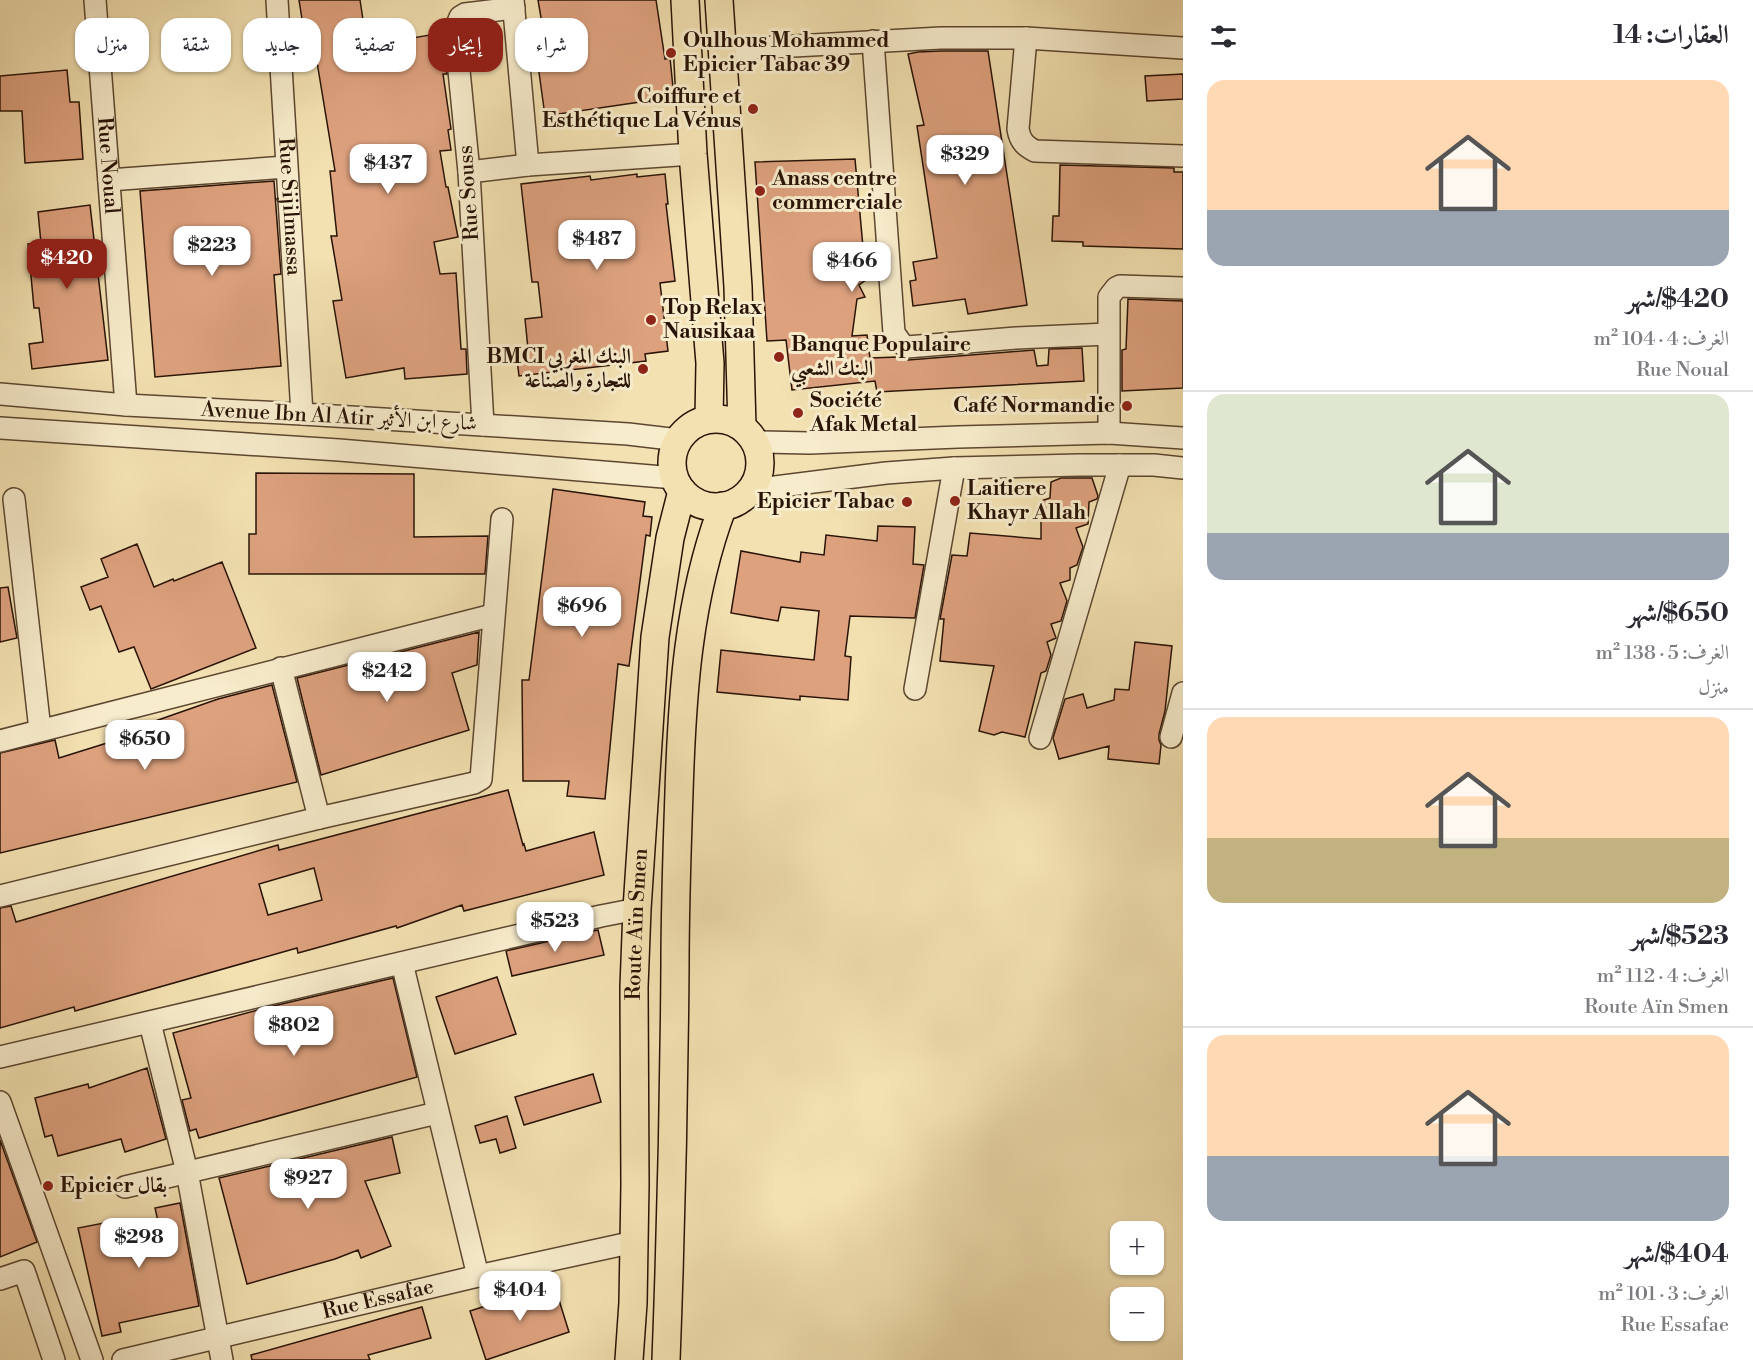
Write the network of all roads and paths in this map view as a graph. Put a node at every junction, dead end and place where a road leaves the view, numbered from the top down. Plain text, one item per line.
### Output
1 (95, 0) edge
2 (277, 0) edge
3 (685, 0) edge
4 (719, 0) edge
5 (514, 4) edge
6 (1026, 38) junction
7 (873, 41) junction
8 (1183, 48) edge
9 (722, 51) junction
10 (693, 154) junction
11 (1183, 156) edge
12 (528, 165) junction
13 (286, 167) junction
14 (469, 172) junction
15 (108, 180) junction
16 (1183, 288) edge
17 (1108, 334) junction
18 (0, 394) edge
19 (126, 405) junction
20 (302, 414) junction
21 (709, 419) junction
22 (483, 425) junction
23 (0, 428) edge
24 (1109, 433) junction
25 (749, 435) junction
26 (1183, 438) edge
27 (679, 440) junction
28 (1120, 465) junction
29 (954, 468) junction
30 (1183, 468) edge
31 (678, 484) junction
32 (750, 490) junction
33 (14, 499) dead end
34 (723, 506) junction
35 (502, 519) dead end
36 (493, 615) junction
37 (281, 668) junction
38 (915, 689) dead end
39 (1183, 693) edge
40 (40, 730) junction
41 (1171, 737) dead end
42 (1040, 738) dead end
43 (0, 741) edge
44 (319, 818) junction
45 (0, 896) edge
46 (637, 909) junction
47 (402, 963) junction
48 (150, 1023) junction
49 (0, 1057) edge
50 (0, 1102) edge
51 (437, 1113) junction
52 (187, 1172) junction
53 (125, 1187) dead end
54 (634, 1242) junction
55 (478, 1276) junction
56 (0, 1280) edge
57 (218, 1338) junction
58 (627, 1359) edge
59 (54, 1360) edge
60 (92, 1360) edge
61 (123, 1360) edge
62 (222, 1360) edge
63 (666, 1360) edge

1 - 15 street, Rue Noual
2 - 13 street, Rue Sijilmassa
3 - 10 main road
4 - 9 main road
5 - 12 street, Rue Souss
5 - 14 street, Rue Souss
6 - 7 street
6 - 8 street
6 - 11 street
7 - 9 street
7 - 17 street
9 - 25 main road
10 - 12 street
10 - 21 main road
12 - 14 street
13 - 15 street
13 - 20 street, Rue Sijilmassa
14 - 22 street, Rue Souss
15 - 19 street, Rue Noual
16 - 17 street
17 - 24 street
18 - 19 street, Avenue Ibn Al Atir شارع ابن الأثير
19 - 20 street, Avenue Ibn Al Atir شارع ابن الأثير
20 - 22 street, Avenue Ibn Al Atir شارع ابن الأثير
21 - 25 main road
21 - 27 main road
22 - 27 street, Avenue Ibn Al Atir شارع ابن الأثير
23 - 31 street, Avenue Ibn Al Atir شارع ابن الأثير
24 - 25 street
24 - 26 street
25 - 32 main road
27 - 31 main road
28 - 29 street
28 - 30 street
28 - 42 street
29 - 32 street
29 - 38 street
31 - 34 main road
31 - 46 main road, Route Aïn Smen
32 - 34 main road
33 - 40 street
34 - 63 main road, Route Aïn Smen
35 - 36 street
36 - 37 street
36 - 44 street
37 - 40 street
37 - 44 street
39 - 41 street
40 - 43 street
44 - 45 street
46 - 47 street
46 - 54 main road, Route Aïn Smen
47 - 48 street
47 - 51 street
48 - 49 street
48 - 52 street
50 - 60 street
51 - 52 street
51 - 55 street
52 - 53 street
52 - 57 street
54 - 55 street, Rue Essafae
54 - 58 main road, Route Aïn Smen
55 - 57 street, Rue Essafae
56 - 59 street
57 - 61 street, Rue Essafae
57 - 62 street

